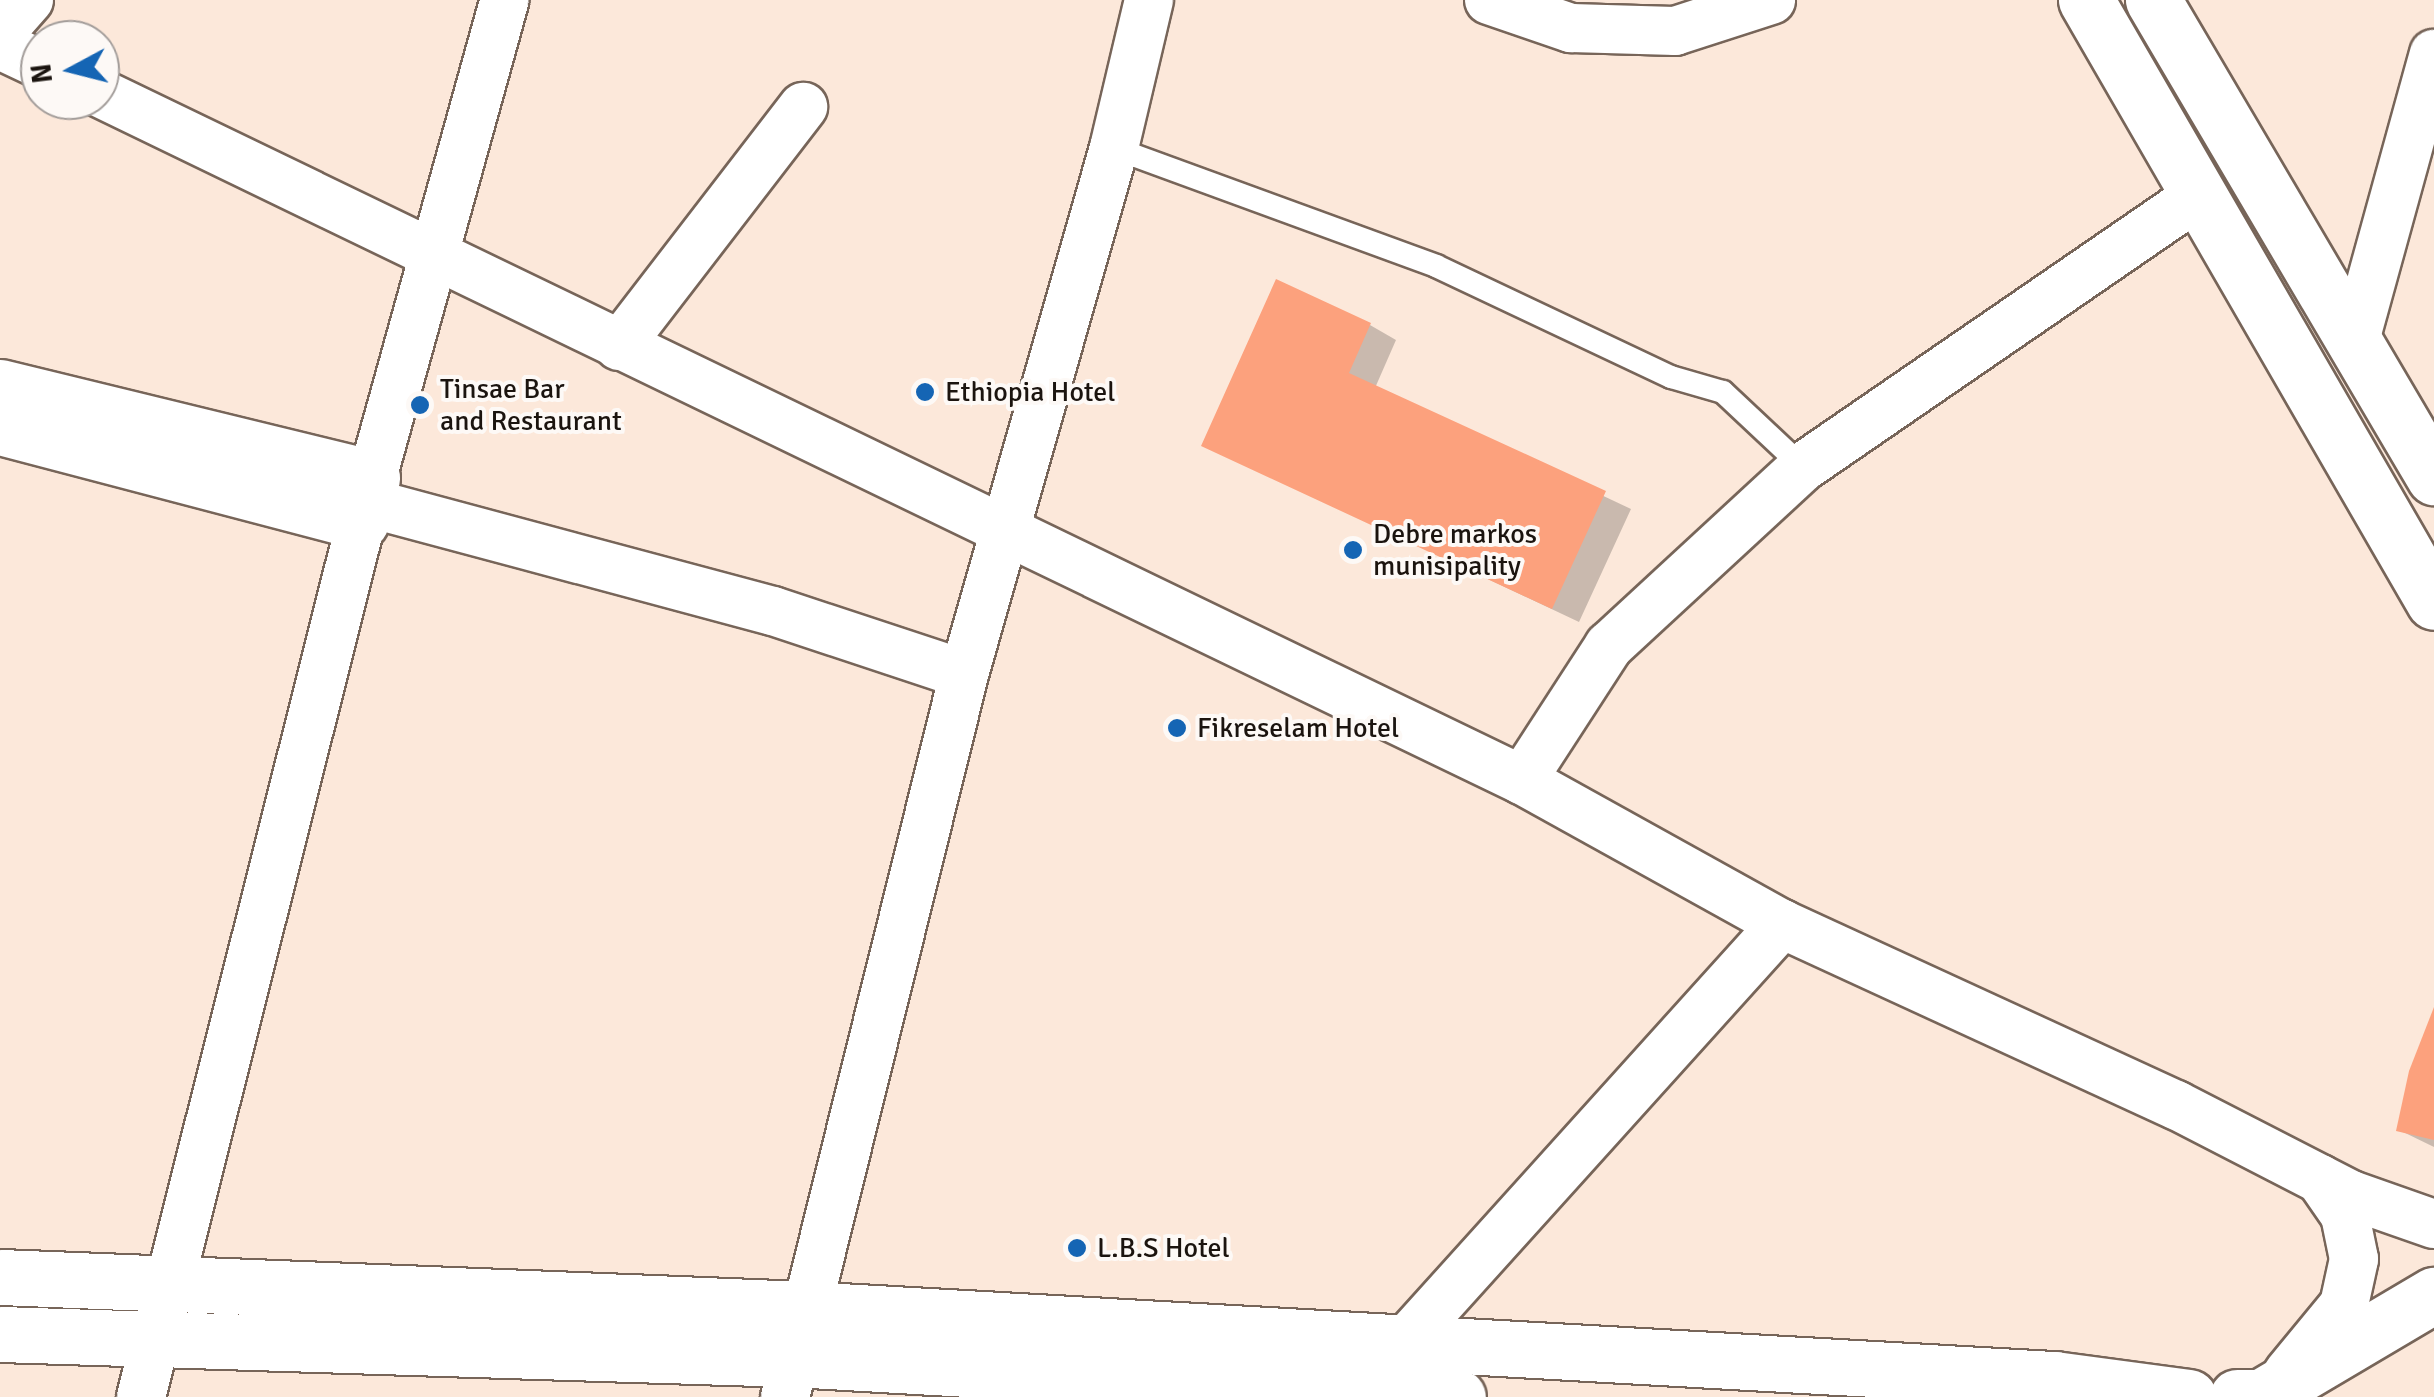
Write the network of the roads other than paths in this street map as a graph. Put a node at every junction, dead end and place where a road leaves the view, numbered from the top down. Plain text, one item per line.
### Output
1 (30, 0) edge
2 (505, 0) edge
3 (1149, 0) edge
4 (1489, 0) edge
5 (1771, 0) edge
6 (2086, 0) edge
7 (2152, 0) edge
8 (0, 33) edge
9 (2434, 54) edge
10 (120, 103) edge
11 (803, 107) dead end
12 (1114, 148) junction
13 (2200, 195) junction
14 (433, 255) junction
15 (2354, 344) junction
16 (619, 346) junction
17 (0, 387) edge
18 (0, 427) edge
19 (1803, 467) junction
20 (2434, 477) edge
21 (367, 500) junction
22 (1005, 529) junction
23 (2434, 602) edge
24 (964, 674) junction
25 (1522, 780) junction
26 (1782, 924) junction
27 (2320, 1179) junction
28 (2434, 1224) edge
29 (0, 1277) edge
30 (170, 1284) junction
31 (2434, 1295) edge
32 (0, 1334) edge
33 (158, 1341) junction
34 (794, 1355) edge
35 (1400, 1368) junction
36 (1668, 1379) edge
37 (2261, 1396) edge
38 (141, 1397) edge
39 (1458, 1397) edge
40 (2189, 1397) edge

1 - 8 street
2 - 14 street
3 - 12 street
4 - 5 street
6 - 13 main road
7 - 15 main road
9 - 15 street
10 - 14 street
11 - 16 street
12 - 19 lane
12 - 22 street
13 - 19 street
13 - 23 main road
14 - 16 street
14 - 21 street
15 - 20 main road
16 - 22 street
17 - 21 main road
18 - 21 main road
19 - 25 street
21 - 24 street
21 - 30 street
22 - 24 street
22 - 25 street
24 - 34 street
25 - 26 street
26 - 27 street
26 - 35 street
27 - 28 street
27 - 37 street
29 - 30 main road
30 - 33 street
30 - 34 main road
31 - 37 main road
32 - 33 main road
33 - 34 main road
33 - 38 street
34 - 35 main road
35 - 36 main road
35 - 39 main road
36 - 40 main road

